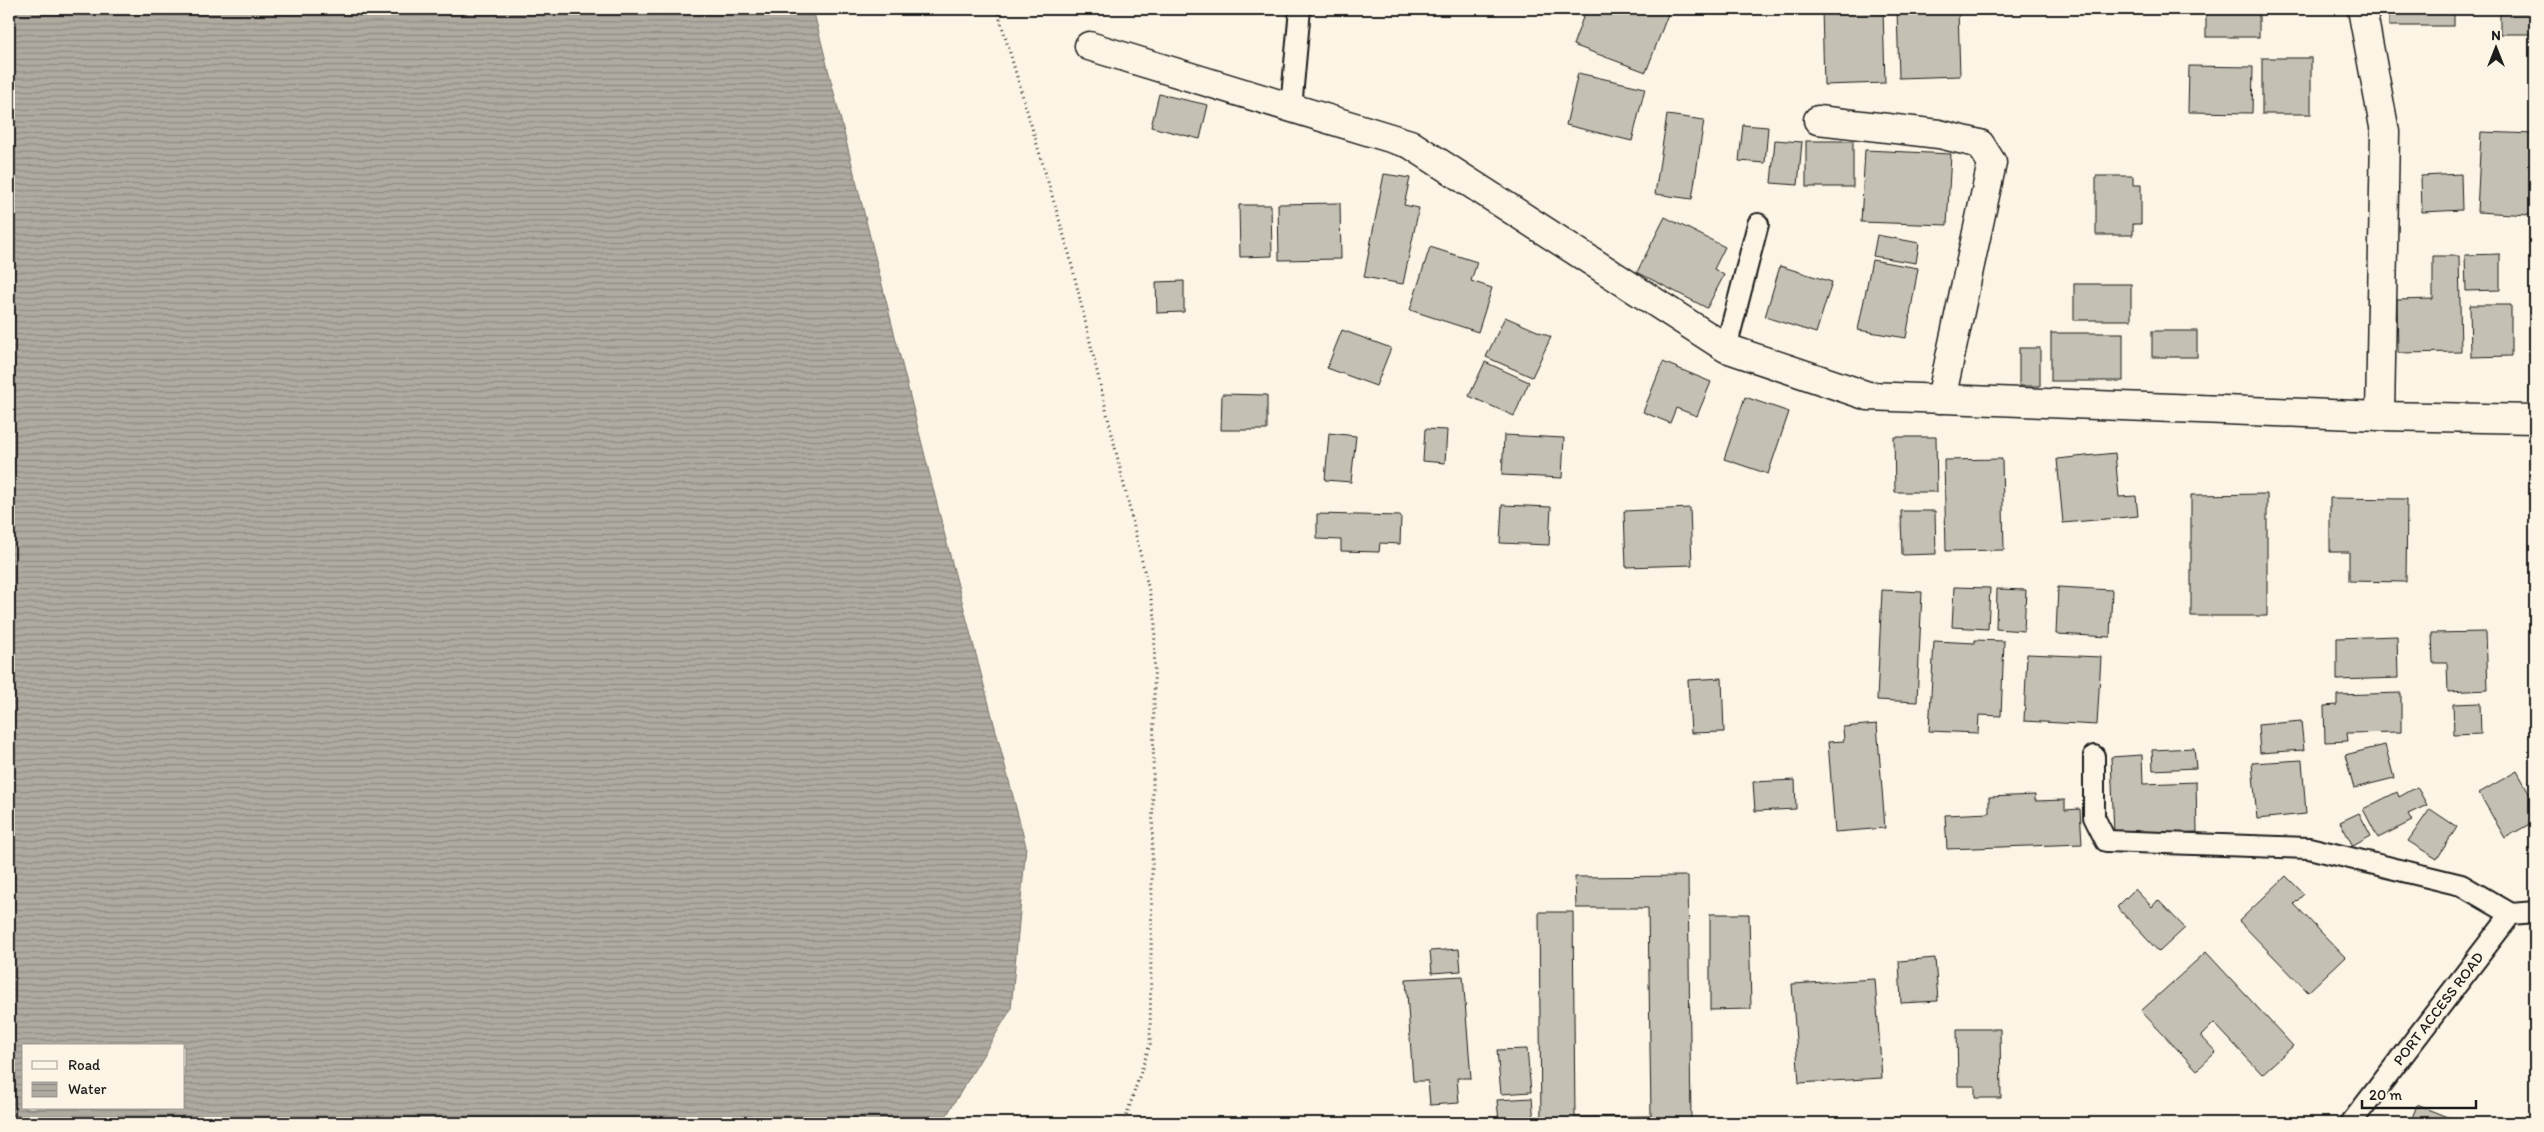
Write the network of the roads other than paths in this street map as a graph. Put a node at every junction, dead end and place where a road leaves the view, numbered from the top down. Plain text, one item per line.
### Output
1 (1300, 9) edge
2 (2362, 9) edge
3 (1089, 46) dead end
4 (1291, 108) junction
5 (1818, 120) dead end
6 (1758, 224) dead end
7 (1726, 348) junction
8 (1941, 400) junction
9 (2380, 416) junction
10 (2535, 419) edge
11 (2094, 756) dead end
12 (2535, 912) edge
13 (2512, 914) junction
14 (2351, 1123) edge

1 - 4 lane
2 - 9 street
3 - 4 street
4 - 7 street
5 - 8 street
6 - 7 lane
7 - 8 street
8 - 9 street
9 - 10 street
11 - 13 lane
12 - 13 lane
13 - 14 lane, PORT ACCESS ROAD

